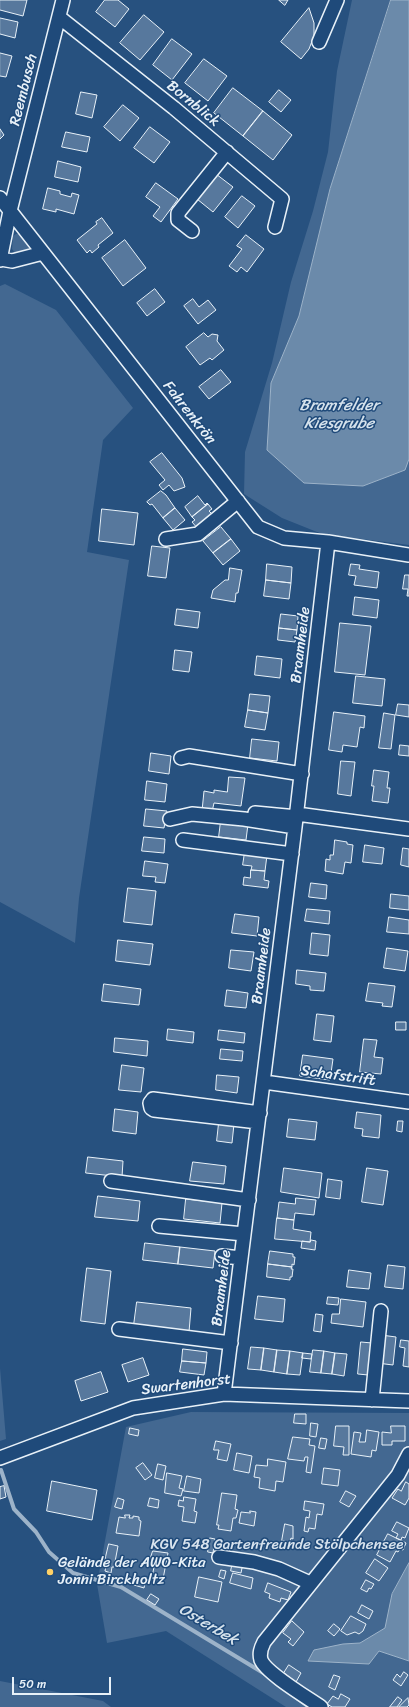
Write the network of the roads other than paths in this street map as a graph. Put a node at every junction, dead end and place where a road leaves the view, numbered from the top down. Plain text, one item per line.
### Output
1 (63, 0) edge
2 (337, 0) edge
3 (59, 17) junction
4 (319, 42) dead end
5 (227, 152) junction
6 (0, 198) edge
7 (10, 212) junction
8 (275, 227) dead end
9 (192, 231) dead end
10 (43, 253) junction
11 (0, 260) edge
12 (238, 501) junction
13 (166, 539) dead end
14 (328, 542) junction
15 (409, 555) edge
16 (181, 758) dead end
17 (302, 774) junction
18 (227, 810) dead end
19 (170, 819) dead end
20 (296, 819) junction
21 (409, 829) edge
22 (183, 840) dead end
23 (292, 854) junction
24 (264, 1082) junction
25 (409, 1102) edge
26 (259, 1117) junction
27 (111, 1181) dead end
28 (249, 1200) junction
29 (159, 1226) dead end
30 (244, 1234) junction
31 (222, 1256) dead end
32 (242, 1258) junction
33 (381, 1311) dead end
34 (119, 1329) dead end
35 (231, 1343) junction
36 (224, 1394) junction
37 (372, 1400) junction
38 (409, 1401) edge
39 (409, 1454) edge
40 (0, 1458) edge
41 (219, 1557) dead end
42 (310, 1583) junction
43 (321, 1707) edge

1 - 3 street, Reembusch
2 - 4 street
3 - 5 street, Bornblick
3 - 7 street, Reembusch
5 - 8 street, Bornblick
5 - 9 street
6 - 7 street, Fahrenkrön
7 - 10 street, Fahrenkrön
7 - 11 street, Reembusch
10 - 11 street
10 - 12 street, Fahrenkrön
12 - 13 street
12 - 14 street, Fahrenkrön
14 - 15 street, Fahrenkrön
14 - 17 street, Braamheide
16 - 17 street
17 - 20 street, Braamheide
18 - 20 street
19 - 20 street
20 - 21 street
20 - 23 street, Braamheide
22 - 23 street
23 - 24 street, Braamheide
24 - 25 street, Schafstrift
24 - 26 street, Braamheide
26 - 26 street
26 - 28 street, Braamheide
27 - 28 street
28 - 30 street, Braamheide
29 - 30 street
30 - 32 street, Braamheide
31 - 32 street
32 - 35 street, Braamheide
33 - 37 street
34 - 35 street
35 - 36 street, Braamheide
36 - 37 street, Swartenhorst
36 - 40 street, Swartenhorst
37 - 38 street, Swartenhorst
39 - 42 street
41 - 42 street
42 - 43 street

